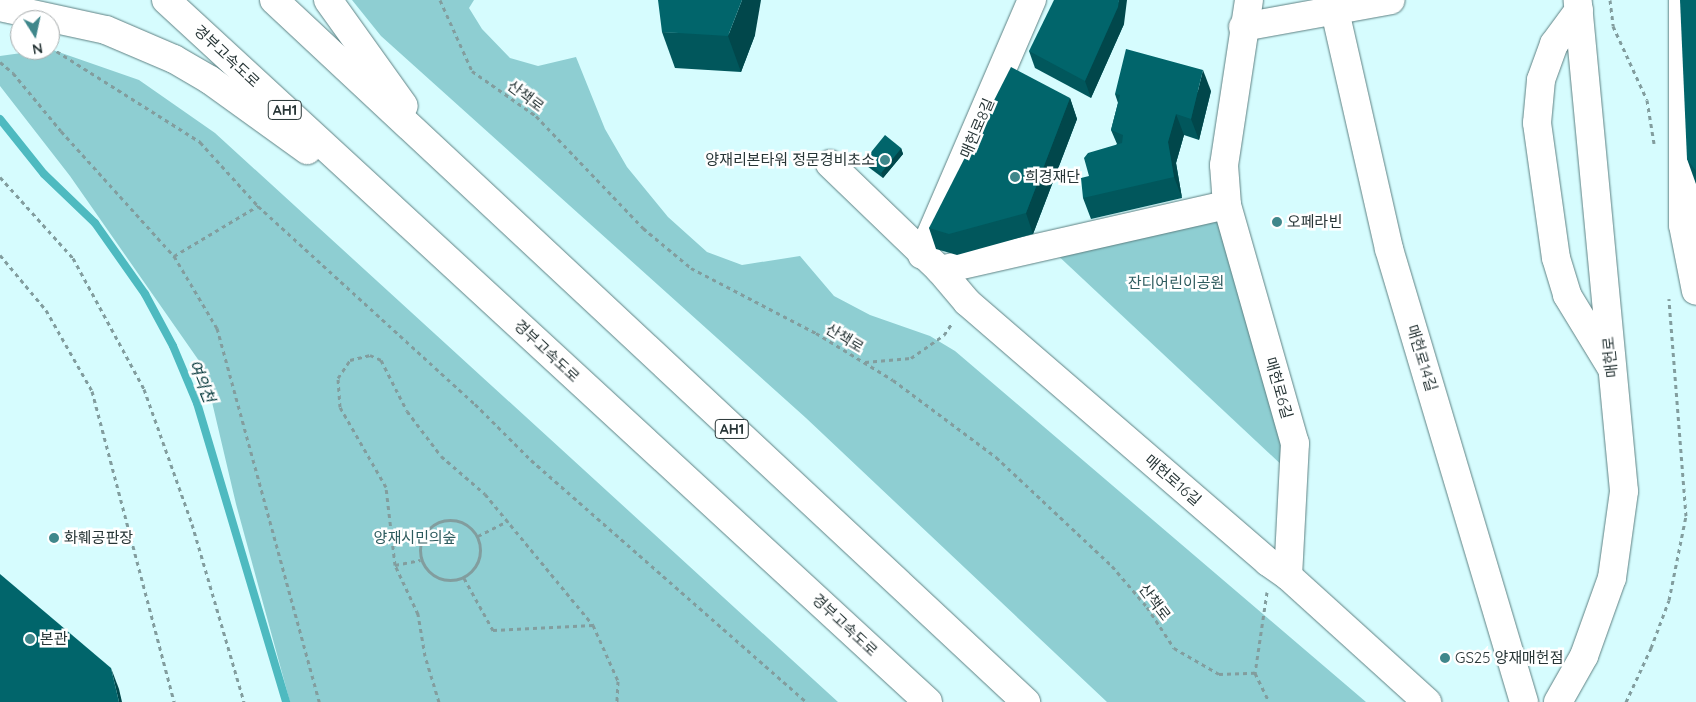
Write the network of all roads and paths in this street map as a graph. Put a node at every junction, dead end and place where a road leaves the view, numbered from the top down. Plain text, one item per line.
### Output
1 (166, 0) edge
2 (274, 0) edge
3 (328, 0) edge
4 (440, 0) edge
5 (1032, 0) edge
6 (1249, 0) edge
7 (1391, 0) edge
8 (1610, 0) edge
9 (1683, 0) edge
10 (1579, 5) edge
11 (0, 7) edge
12 (1335, 11) junction
13 (1243, 27) junction
14 (60, 53) edge
15 (0, 62) edge
16 (1655, 144) dead end
17 (439, 156) junction
18 (830, 164) dead end
19 (0, 177) edge
20 (1226, 205) junction
21 (258, 206) junction
22 (404, 219) junction
23 (0, 255) edge
24 (174, 256) junction
25 (931, 263) junction
26 (1668, 290) dead end
27 (1696, 291) edge
28 (967, 302) junction
29 (864, 362) junction
30 (1611, 366) junction
31 (508, 521) junction
32 (478, 536) junction
33 (421, 560) junction
34 (395, 566) junction
35 (1278, 569) junction
36 (464, 578) junction
37 (593, 625) junction
38 (1255, 673) junction
39 (174, 702) edge
40 (244, 702) edge
41 (319, 702) edge
42 (439, 702) edge
43 (617, 702) edge
44 (806, 702) edge
45 (928, 702) edge
46 (1026, 702) edge
47 (1269, 702) edge
48 (1427, 702) edge
49 (1524, 702) edge
50 (1558, 702) edge
51 (1626, 702) edge

1 - 22 main road, 경부고속도로 / AH1
2 - 17 main road, AH1
3 - 17 main road
4 - 29 path, 산책로
5 - 25 main road, 매헌로8길
6 - 13 main road, 매헌로6길
7 - 12 main road
8 - 16 path
9 - 27 main road
10 - 30 main road, 매헌로
10 - 30 main road
11 - 22 main road
12 - 13 main road
12 - 49 main road, 매헌로14길
13 - 20 main road, 매헌로6길
14 - 21 path
15 - 24 path
17 - 46 main road, AH1
18 - 25 main road, 매헌로16길
19 - 40 path
20 - 25 main road
20 - 35 main road, 매헌로6길
21 - 24 path
21 - 44 path
22 - 45 main road, 경부고속도로 / AH1
23 - 39 path
24 - 41 path
25 - 28 main road, 매헌로16길
26 - 51 path
28 - 29 path
28 - 35 main road, 매헌로16길
29 - 38 path, 산책로
30 - 50 main road, 매헌로
31 - 32 path
31 - 34 path
31 - 37 path
32 - 33 path
32 - 36 path
33 - 34 path
33 - 36 path
34 - 42 path
35 - 38 path
35 - 48 main road, 매헌로16길
36 - 37 path
37 - 43 path
38 - 47 path

